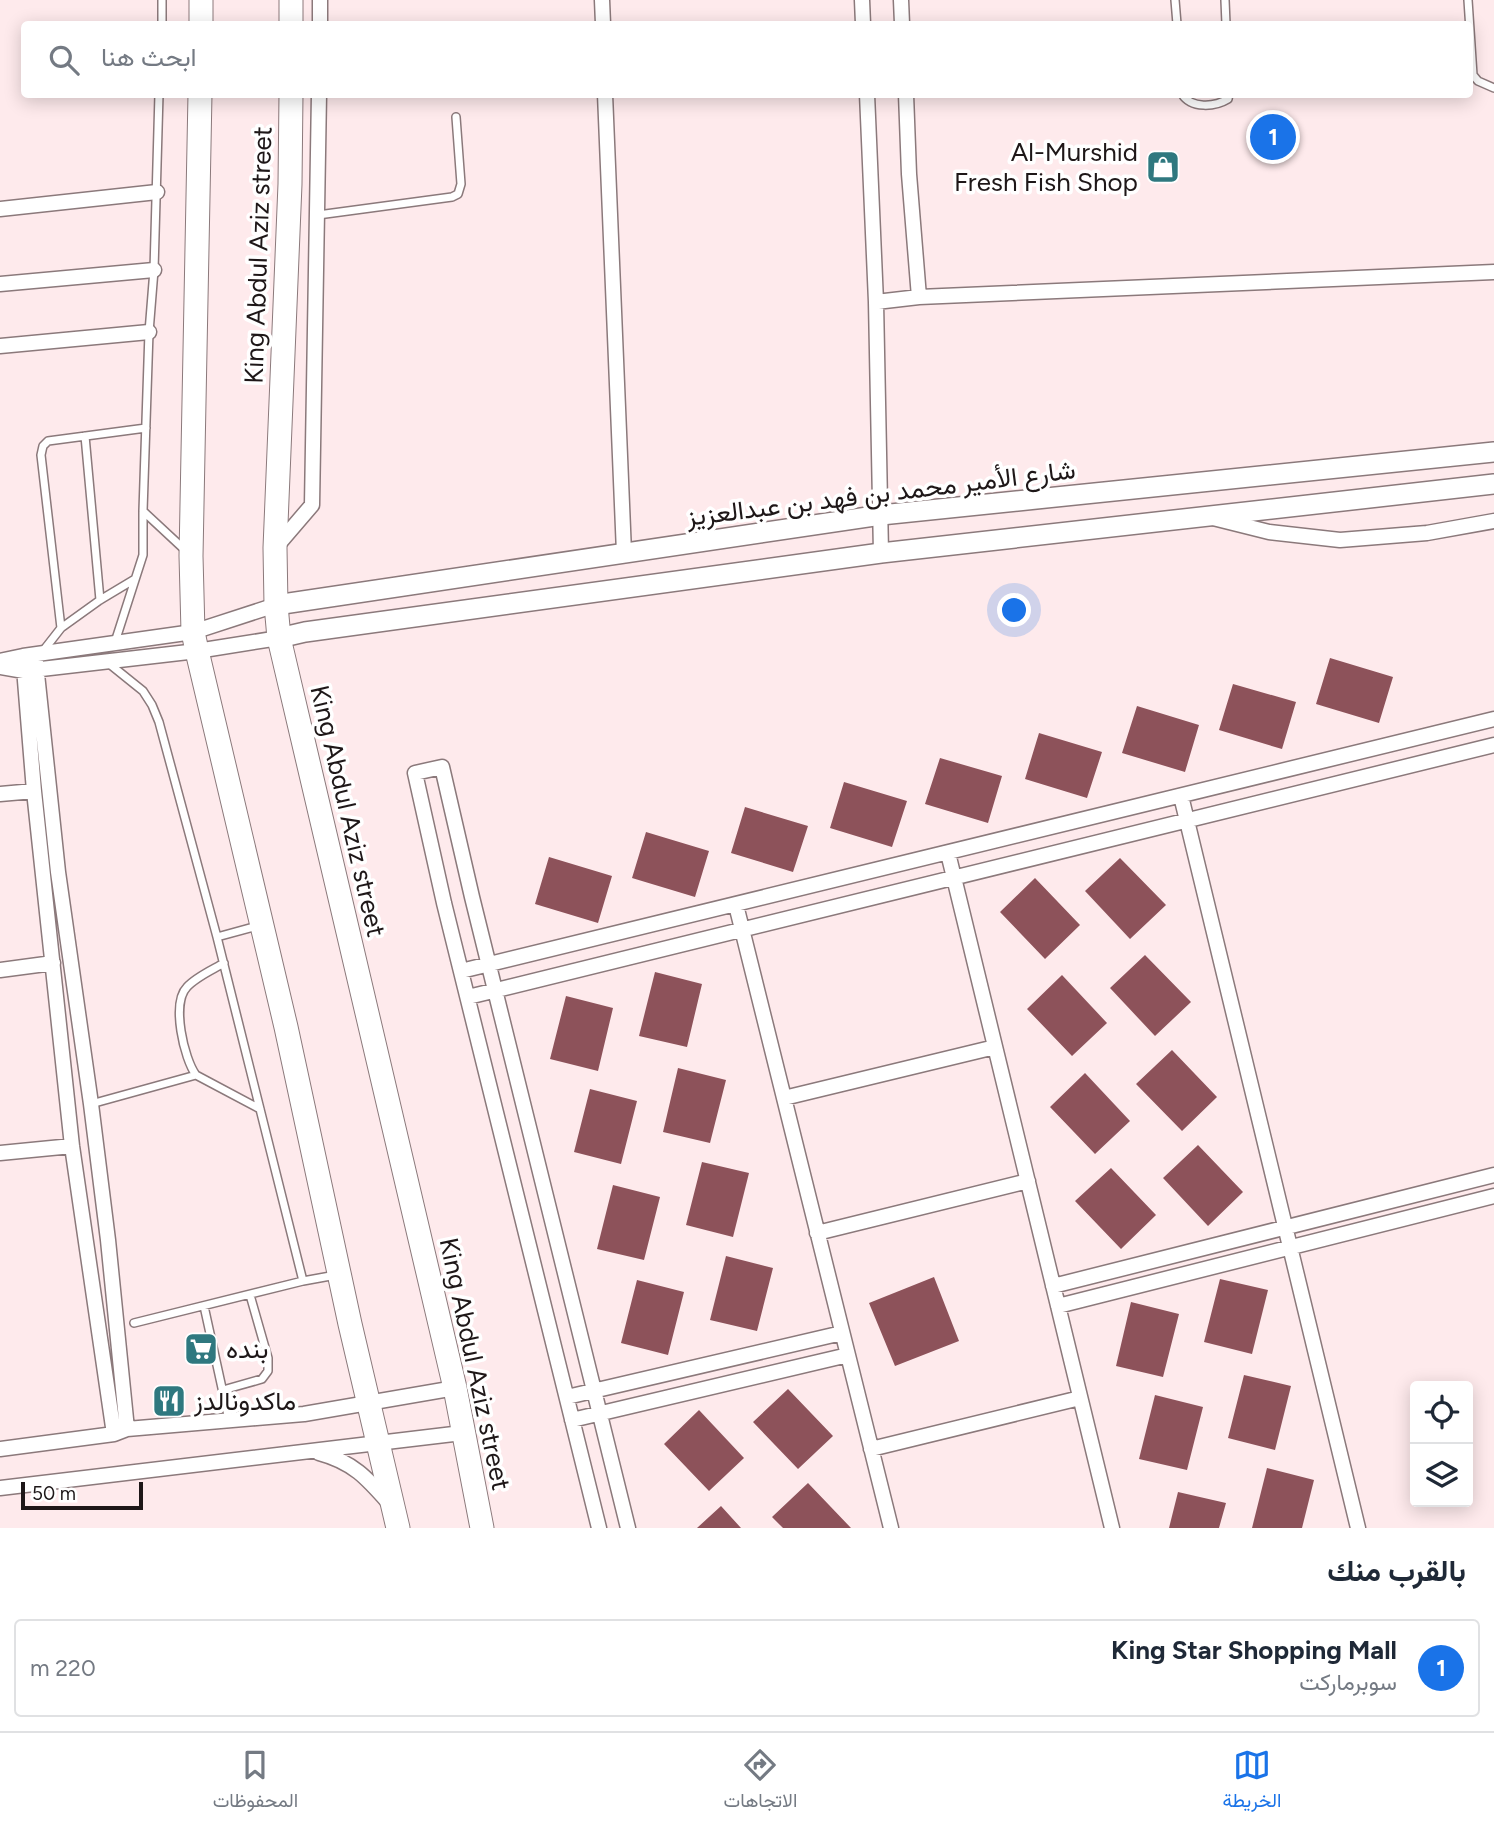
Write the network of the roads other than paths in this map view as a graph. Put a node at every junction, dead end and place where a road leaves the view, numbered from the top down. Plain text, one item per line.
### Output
1 (163, 0) edge
2 (201, 0) edge
3 (291, 0) edge
4 (320, 0) edge
5 (602, 0) edge
6 (862, 0) edge
7 (901, 0) edge
8 (1175, 0) edge
9 (1225, 0) edge
10 (1468, 0) edge
11 (162, 21) edge
12 (201, 21) edge
13 (291, 21) edge
14 (320, 21) edge
15 (603, 21) edge
16 (863, 21) edge
17 (902, 21) edge
18 (1177, 21) edge
19 (1226, 21) edge
20 (1469, 21) edge
21 (1473, 75) edge
22 (1494, 88) edge
23 (159, 98) edge
24 (200, 98) edge
25 (291, 98) edge
26 (319, 98) edge
27 (606, 98) edge
28 (867, 98) edge
29 (906, 98) edge
30 (1184, 98) edge
31 (1228, 98) edge
32 (456, 117) dead end
33 (157, 192) junction
34 (0, 209) edge
35 (317, 215) junction
36 (154, 270) junction
37 (1494, 272) edge
38 (0, 284) edge
39 (919, 298) junction
40 (876, 302) junction
41 (149, 332) junction
42 (0, 346) edge
43 (146, 428) junction
44 (85, 436) junction
45 (1494, 452) edge
46 (1494, 484) edge
47 (143, 511) junction
48 (881, 515) junction
49 (1205, 516) junction
50 (1494, 521) edge
51 (275, 548) junction
52 (881, 553) junction
53 (624, 554) junction
54 (191, 556) junction
55 (136, 579) junction
56 (100, 600) junction
57 (276, 605) junction
58 (61, 628) junction
59 (279, 638) junction
60 (195, 641) junction
61 (115, 643) junction
62 (0, 661) edge
63 (32, 661) junction
64 (106, 662) junction
65 (0, 667) edge
66 (1494, 719) edge
67 (1494, 746) edge
68 (34, 791) junction
69 (0, 794) edge
70 (1181, 796) junction
71 (1187, 821) junction
72 (948, 853) junction
73 (954, 878) junction
74 (736, 905) junction
75 (262, 925) junction
76 (742, 930) junction
77 (217, 937) junction
78 (53, 962) junction
79 (224, 963) junction
80 (489, 965) junction
81 (0, 970) edge
82 (461, 971) junction
83 (495, 991) junction
84 (467, 998) junction
85 (995, 1047) junction
86 (196, 1075) junction
87 (784, 1098) junction
88 (90, 1104) junction
89 (260, 1109) junction
90 (72, 1146) junction
91 (0, 1153) edge
92 (1494, 1175) edge
93 (1028, 1181) junction
94 (1494, 1196) edge
95 (1286, 1227) junction
96 (817, 1233) junction
97 (1290, 1247) junction
98 (340, 1274) junction
99 (303, 1281) junction
100 (1053, 1286) junction
101 (250, 1295) junction
102 (204, 1306) junction
103 (1058, 1306) junction
104 (134, 1323) dead end
105 (842, 1334) junction
106 (848, 1355) junction
107 (454, 1388) junction
108 (223, 1390) junction
109 (594, 1391) junction
110 (566, 1397) junction
111 (1080, 1398) junction
112 (369, 1403) junction
113 (600, 1413) junction
114 (229, 1420) junction
115 (572, 1420) junction
116 (120, 1431) junction
117 (462, 1433) junction
118 (378, 1442) junction
119 (871, 1449) junction
120 (0, 1450) edge
121 (311, 1451) junction
122 (0, 1488) edge
123 (396, 1518) edge
124 (482, 1528) edge
125 (599, 1528) edge
126 (628, 1528) edge
127 (891, 1528) edge
128 (1112, 1528) edge
129 (1358, 1528) edge

1 - 11 lane
2 - 12 main road
3 - 13 main road
4 - 14 street
5 - 15 street
6 - 16 street
7 - 17 street
8 - 18 lane
9 - 19 lane
10 - 20 lane
21 - 22 lane
23 - 33 lane
24 - 54 main road
25 - 51 main road, King Abdul Aziz street
26 - 35 street
27 - 53 street
28 - 40 street
29 - 39 street
30 - 31 lane
32 - 35 lane
33 - 34 street
33 - 36 lane
35 - 51 street
36 - 38 street
36 - 41 lane
37 - 39 street
39 - 40 street
40 - 48 street
41 - 42 street
41 - 43 lane
43 - 44 lane
43 - 47 lane
44 - 56 lane
44 - 58 lane
45 - 48 main road, شارع الأمير محمد بن فهد بن عبدالعزيز
46 - 49 main road
47 - 54 lane
47 - 55 lane
48 - 52 street
48 - 53 main road, شارع الأمير محمد بن فهد بن عبدالعزيز
49 - 50 street
49 - 52 main road
51 - 57 main road, King Abdul Aziz street
52 - 59 main road
53 - 57 main road, شارع الأمير محمد بن فهد بن عبدالعزيز
54 - 60 main road
55 - 56 lane
55 - 61 lane
56 - 58 lane
57 - 59 main road, King Abdul Aziz street
57 - 60 street
58 - 63 lane
59 - 60 street
59 - 107 main road, King Abdul Aziz street
60 - 61 street
60 - 64 street
60 - 75 main road
61 - 63 street
62 - 63 street
63 - 64 street
63 - 65 street
63 - 68 street
63 - 88 street
64 - 77 lane
66 - 70 street
67 - 71 street
68 - 69 street
68 - 78 street
70 - 71 street
70 - 72 street
71 - 73 street
71 - 95 street
72 - 73 street
72 - 74 street
73 - 76 street
73 - 85 street
74 - 76 street
74 - 80 street
75 - 77 lane
75 - 98 main road
76 - 83 street
76 - 87 street
77 - 79 lane
78 - 81 street
78 - 90 street
79 - 86 lane
79 - 89 lane
80 - 82 street
80 - 82 street
80 - 83 street
82 - 84 street
83 - 84 street
83 - 109 street
84 - 110 street
85 - 87 street
85 - 93 street
86 - 88 lane
86 - 89 lane
87 - 96 street
88 - 116 street
89 - 99 lane
90 - 91 street
90 - 116 street
92 - 95 street
93 - 96 street
93 - 100 street
94 - 97 street
95 - 97 street
95 - 100 street
96 - 105 street
97 - 103 street
97 - 129 street
98 - 99 lane
98 - 112 main road
99 - 101 lane
100 - 103 street
101 - 102 lane
101 - 108 lane
102 - 104 lane
102 - 108 lane
103 - 111 street
105 - 106 street
105 - 109 street
106 - 113 street
106 - 119 street
107 - 112 street
107 - 117 main road, King Abdul Aziz street
108 - 114 lane
109 - 110 street
109 - 113 street
110 - 115 street
111 - 119 street
111 - 128 street
112 - 114 street
112 - 118 main road
113 - 115 street
113 - 126 street
114 - 116 street
115 - 125 street
116 - 120 street
117 - 118 street
117 - 124 main road, King Abdul Aziz street
118 - 121 street
118 - 123 main road
119 - 127 street
121 - 122 street
121 - 123 street

